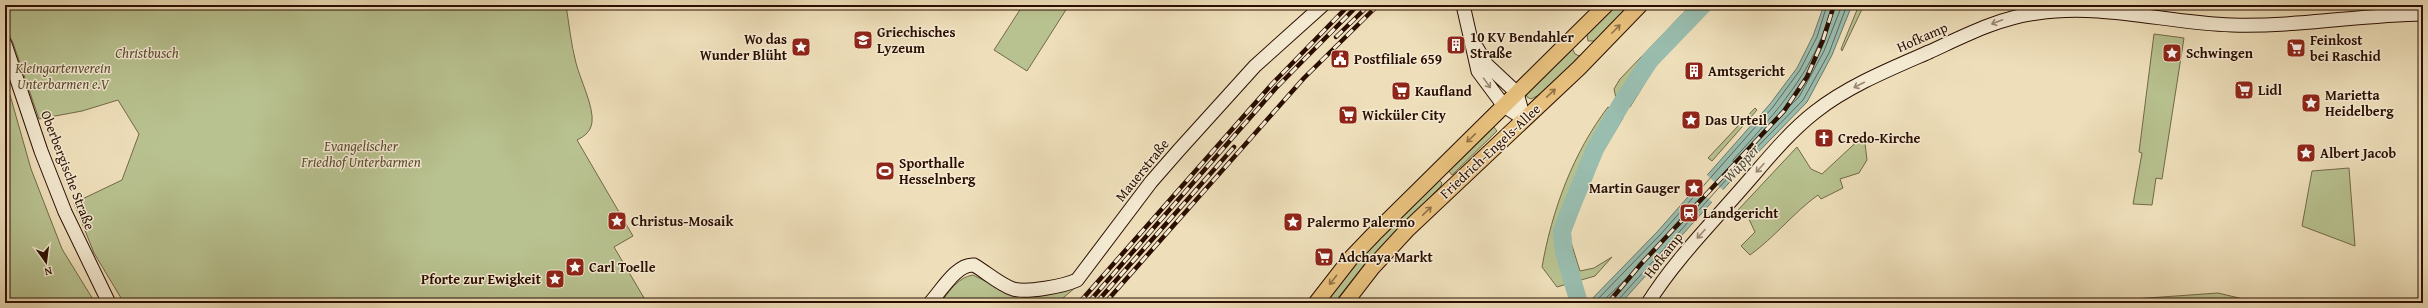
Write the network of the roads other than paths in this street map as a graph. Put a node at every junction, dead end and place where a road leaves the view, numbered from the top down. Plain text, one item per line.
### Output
1 (1323, 5) edge
2 (1463, 5) edge
3 (1606, 5) edge
4 (1640, 5) edge
5 (2423, 14) edge
6 (1469, 34) junction
7 (1576, 35) junction
8 (5, 44) edge
9 (1597, 48) junction
10 (1518, 93) junction
11 (1504, 106) junction
12 (1524, 119) junction
13 (1427, 181) junction
14 (1444, 195) junction
15 (109, 303) edge
16 (930, 303) edge
17 (1316, 303) edge
18 (1346, 303) edge
19 (1648, 303) edge

1 - 16 street, Mauerstraße
2 - 6 street
3 - 7 main road, Friedrich-Engels-Allee
9 -> 4 main road, Friedrich-Engels-Allee
5 -> 19 street, Hofkamp
6 - 10 street
6 -> 11 street
7 - 9 main road
7 - 10 main road, Friedrich-Engels-Allee
8 - 15 street, Oberbergische Straße
12 -> 9 main road, Friedrich-Engels-Allee
10 - 11 main road, Friedrich-Engels-Allee
10 - 12 street
11 - 12 street
11 -> 13 main road, Friedrich-Engels-Allee
12 - 14 main road, Friedrich-Engels-Allee
13 - 14 main road
13 -> 17 main road, Friedrich-Engels-Allee
18 -> 14 main road, Friedrich-Engels-Allee

